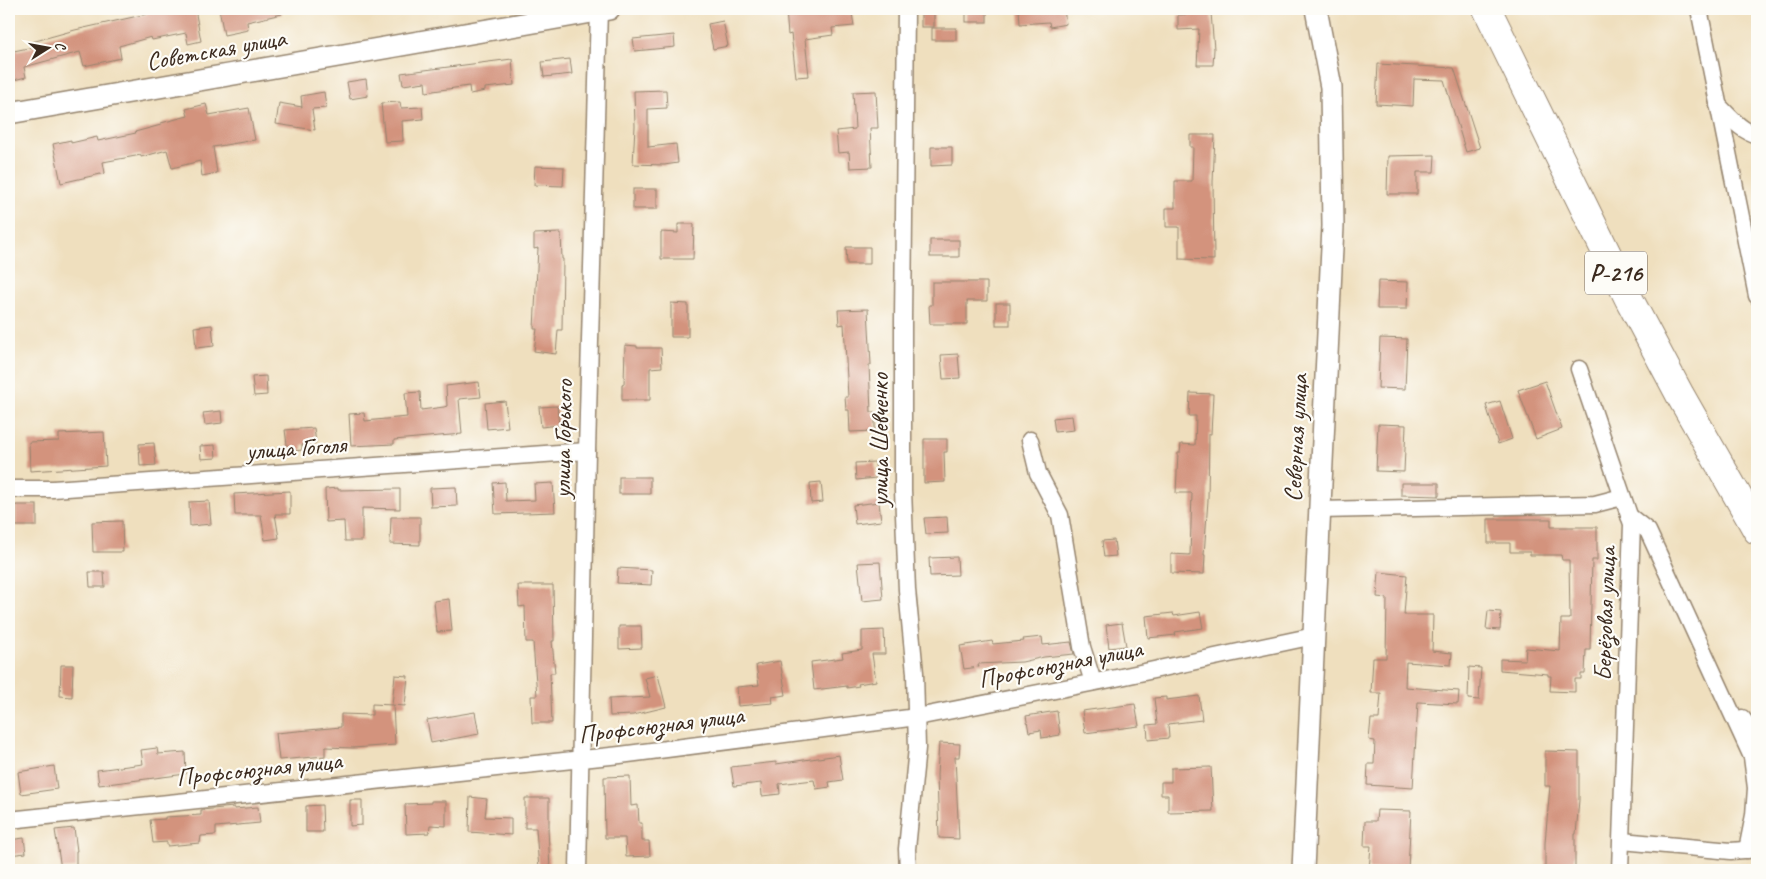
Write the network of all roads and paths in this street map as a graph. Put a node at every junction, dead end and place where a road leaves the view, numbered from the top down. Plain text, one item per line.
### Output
1 (603, 9) edge
2 (906, 9) edge
3 (1316, 9) edge
4 (1487, 9) edge
5 (1699, 9) edge
6 (1718, 105) junction
7 (9, 113) edge
8 (1757, 135) edge
9 (1757, 296) edge
10 (1579, 369) dead end
11 (1030, 440) dead end
12 (587, 451) junction
13 (9, 488) edge
14 (1622, 497) junction
15 (1320, 510) junction
16 (1629, 516) junction
17 (1757, 530) edge
18 (1314, 636) junction
19 (1093, 682) junction
20 (1722, 692) junction
21 (917, 717) junction
22 (1757, 739) edge
23 (580, 759) junction
24 (9, 820) edge
25 (1622, 841) junction
26 (1752, 850) edge
27 (578, 870) edge
28 (908, 870) edge
29 (1304, 870) edge
30 (1620, 870) edge

1 - 7 street, Советская улица
1 - 12 street, улица Горького
2 - 21 street, улица Шевченко
3 - 15 street, Северная улица
4 - 17 highway, Р-216
5 - 6 street
6 - 8 street
6 - 9 street
10 - 14 street, Берёзовая улица
11 - 19 street
12 - 13 street, улица Гоголя
12 - 23 street, улица Горького
14 - 15 street
14 - 16 street, Берёзовая улица
15 - 18 street, Северная улица
16 - 20 street
16 - 25 street, Берёзовая улица
18 - 19 street, Профсоюзная улица
18 - 29 street, Северная улица
19 - 21 street, Профсоюзная улица
20 - 22 street
20 - 26 street
21 - 23 street, Профсоюзная улица
21 - 28 street, улица Шевченко
23 - 24 street, Профсоюзная улица
23 - 27 street, улица Горького
25 - 26 street
25 - 30 street, Берёзовая улица

